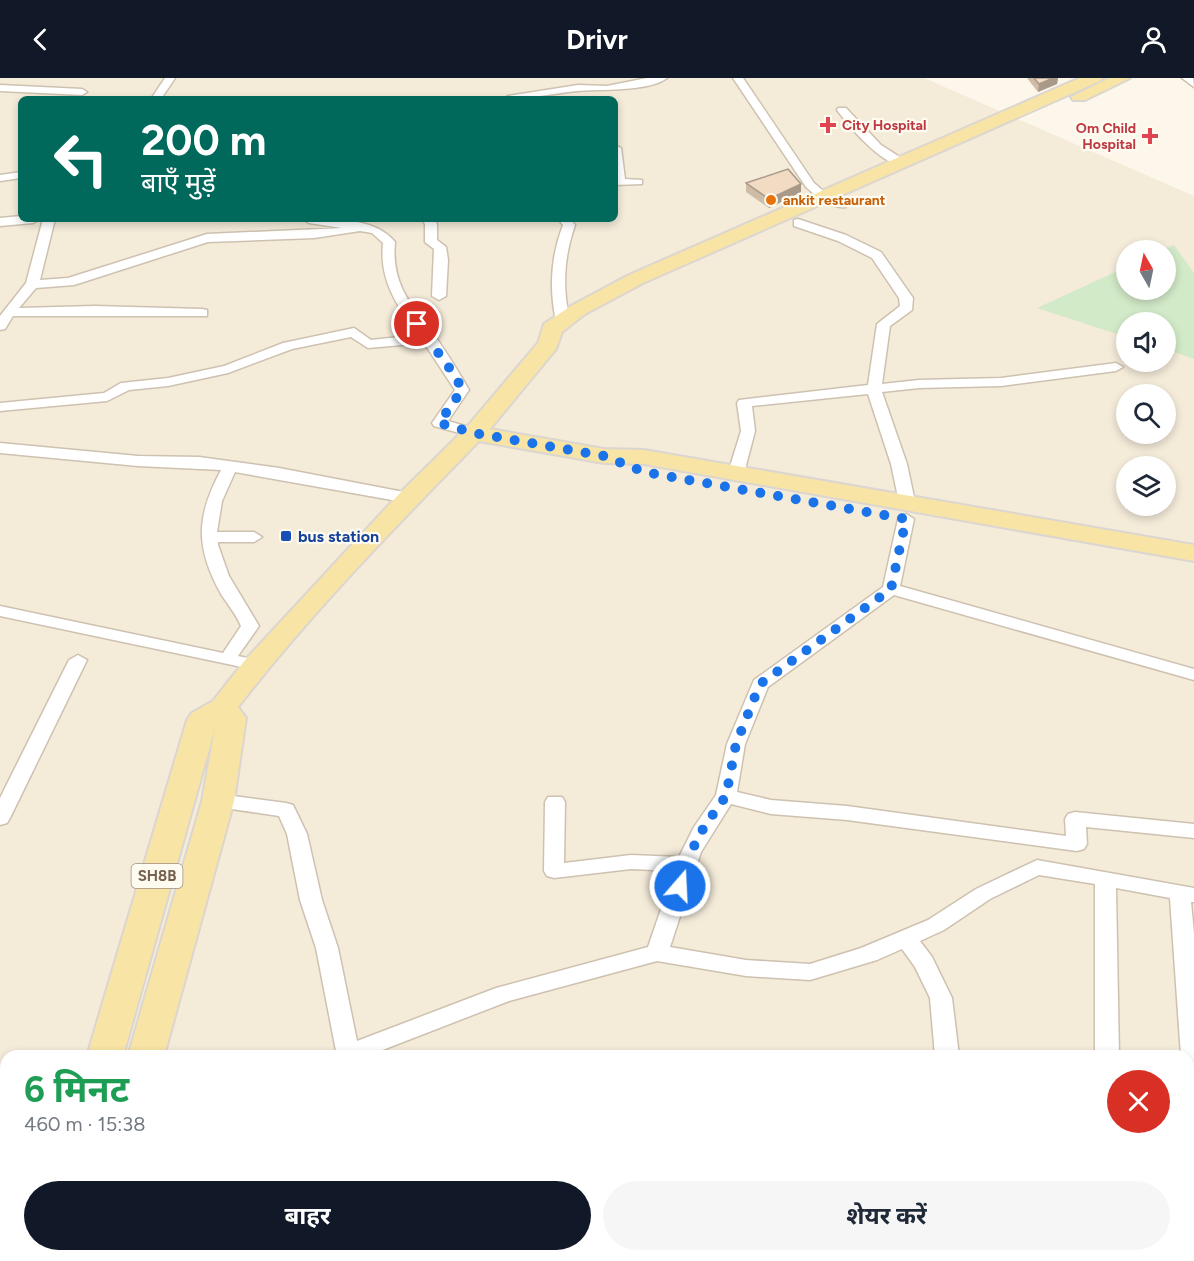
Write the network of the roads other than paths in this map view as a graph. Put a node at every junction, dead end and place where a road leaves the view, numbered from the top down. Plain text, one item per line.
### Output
1 (170, 78) edge
2 (662, 78) edge
3 (738, 78) edge
4 (1094, 78) edge
5 (1122, 78) edge
6 (1186, 78) edge
7 (1194, 84) edge
8 (0, 88) edge
9 (82, 92) dead end
10 (158, 96) edge
11 (531, 96) edge
12 (842, 110) dead end
13 (902, 163) junction
14 (18, 175) edge
15 (1, 177) edge
16 (618, 182) edge
17 (638, 182) dead end
18 (824, 197) junction
19 (842, 204) junction
20 (18, 220) edge
21 (0, 222) edge
22 (48, 222) edge
23 (328, 222) edge
24 (430, 222) edge
25 (566, 222) edge
26 (798, 223) junction
27 (360, 227) junction
28 (730, 238) junction
29 (749, 244) junction
30 (32, 284) junction
31 (439, 296) dead end
32 (0, 300) edge
33 (13, 306) junction
34 (202, 314) dead end
35 (563, 321) junction
36 (0, 326) edge
37 (429, 338) junction
38 (548, 344) junction
39 (1116, 367) dead end
40 (874, 390) junction
41 (0, 407) edge
42 (474, 433) junction
43 (0, 448) edge
44 (604, 456) junction
45 (230, 467) junction
46 (736, 473) junction
47 (409, 498) junction
48 (907, 511) junction
49 (209, 537) junction
50 (254, 537) dead end
51 (1194, 554) edge
52 (1194, 570) edge
53 (891, 589) junction
54 (0, 611) edge
55 (227, 659) junction
56 (78, 660) dead end
57 (256, 665) junction
58 (1194, 675) edge
59 (223, 707) junction
60 (726, 796) junction
61 (218, 801) junction
62 (555, 802) dead end
63 (0, 818) edge
64 (1194, 831) edge
65 (687, 864) junction
66 (1105, 881) junction
67 (1187, 894) edge
68 (906, 938) junction
69 (657, 953) junction
70 (107, 1050) edge
71 (148, 1050) edge
72 (348, 1050) edge
73 (362, 1050) edge
74 (946, 1050) edge
75 (1107, 1050) edge
76 (1193, 1050) edge

1 - 10 street
2 - 11 street
3 - 18 street
4 - 13 main road
5 - 19 main road
6 - 7 street
8 - 9 street
12 - 13 street
13 - 18 main road
14 - 15 street
16 - 17 street
18 - 19 street
18 - 28 main road
19 - 26 main road
20 - 21 street
22 - 30 street
23 - 27 street
24 - 31 street
25 - 35 street
26 - 29 main road
26 - 40 street
27 - 30 street
27 - 37 street
28 - 29 main road
28 - 35 main road
29 - 38 main road
30 - 33 street
32 - 33 street
33 - 34 street
33 - 36 street
35 - 38 main road
37 - 41 street
37 - 42 street
38 - 42 main road
39 - 40 street
40 - 46 street
40 - 48 street
42 - 44 main road
42 - 47 main road, SH8B
43 - 45 street
44 - 46 main road
44 - 48 main road
45 - 47 street
45 - 49 street
46 - 48 main road
47 - 57 main road, SH8B
48 - 51 main road
48 - 52 main road
48 - 53 street
49 - 50 street
49 - 55 street
53 - 58 street
53 - 60 street
54 - 55 street
55 - 57 street
56 - 63 street
57 - 59 main road, SH8B
59 - 61 main road, SH8B
59 - 70 main road, SH8B
60 - 64 street
60 - 65 street
61 - 71 main road, SH8B
61 - 72 street
62 - 65 street
65 - 69 street
66 - 67 street
66 - 68 street
66 - 75 street
67 - 76 street
68 - 69 street
68 - 74 street
69 - 73 street

